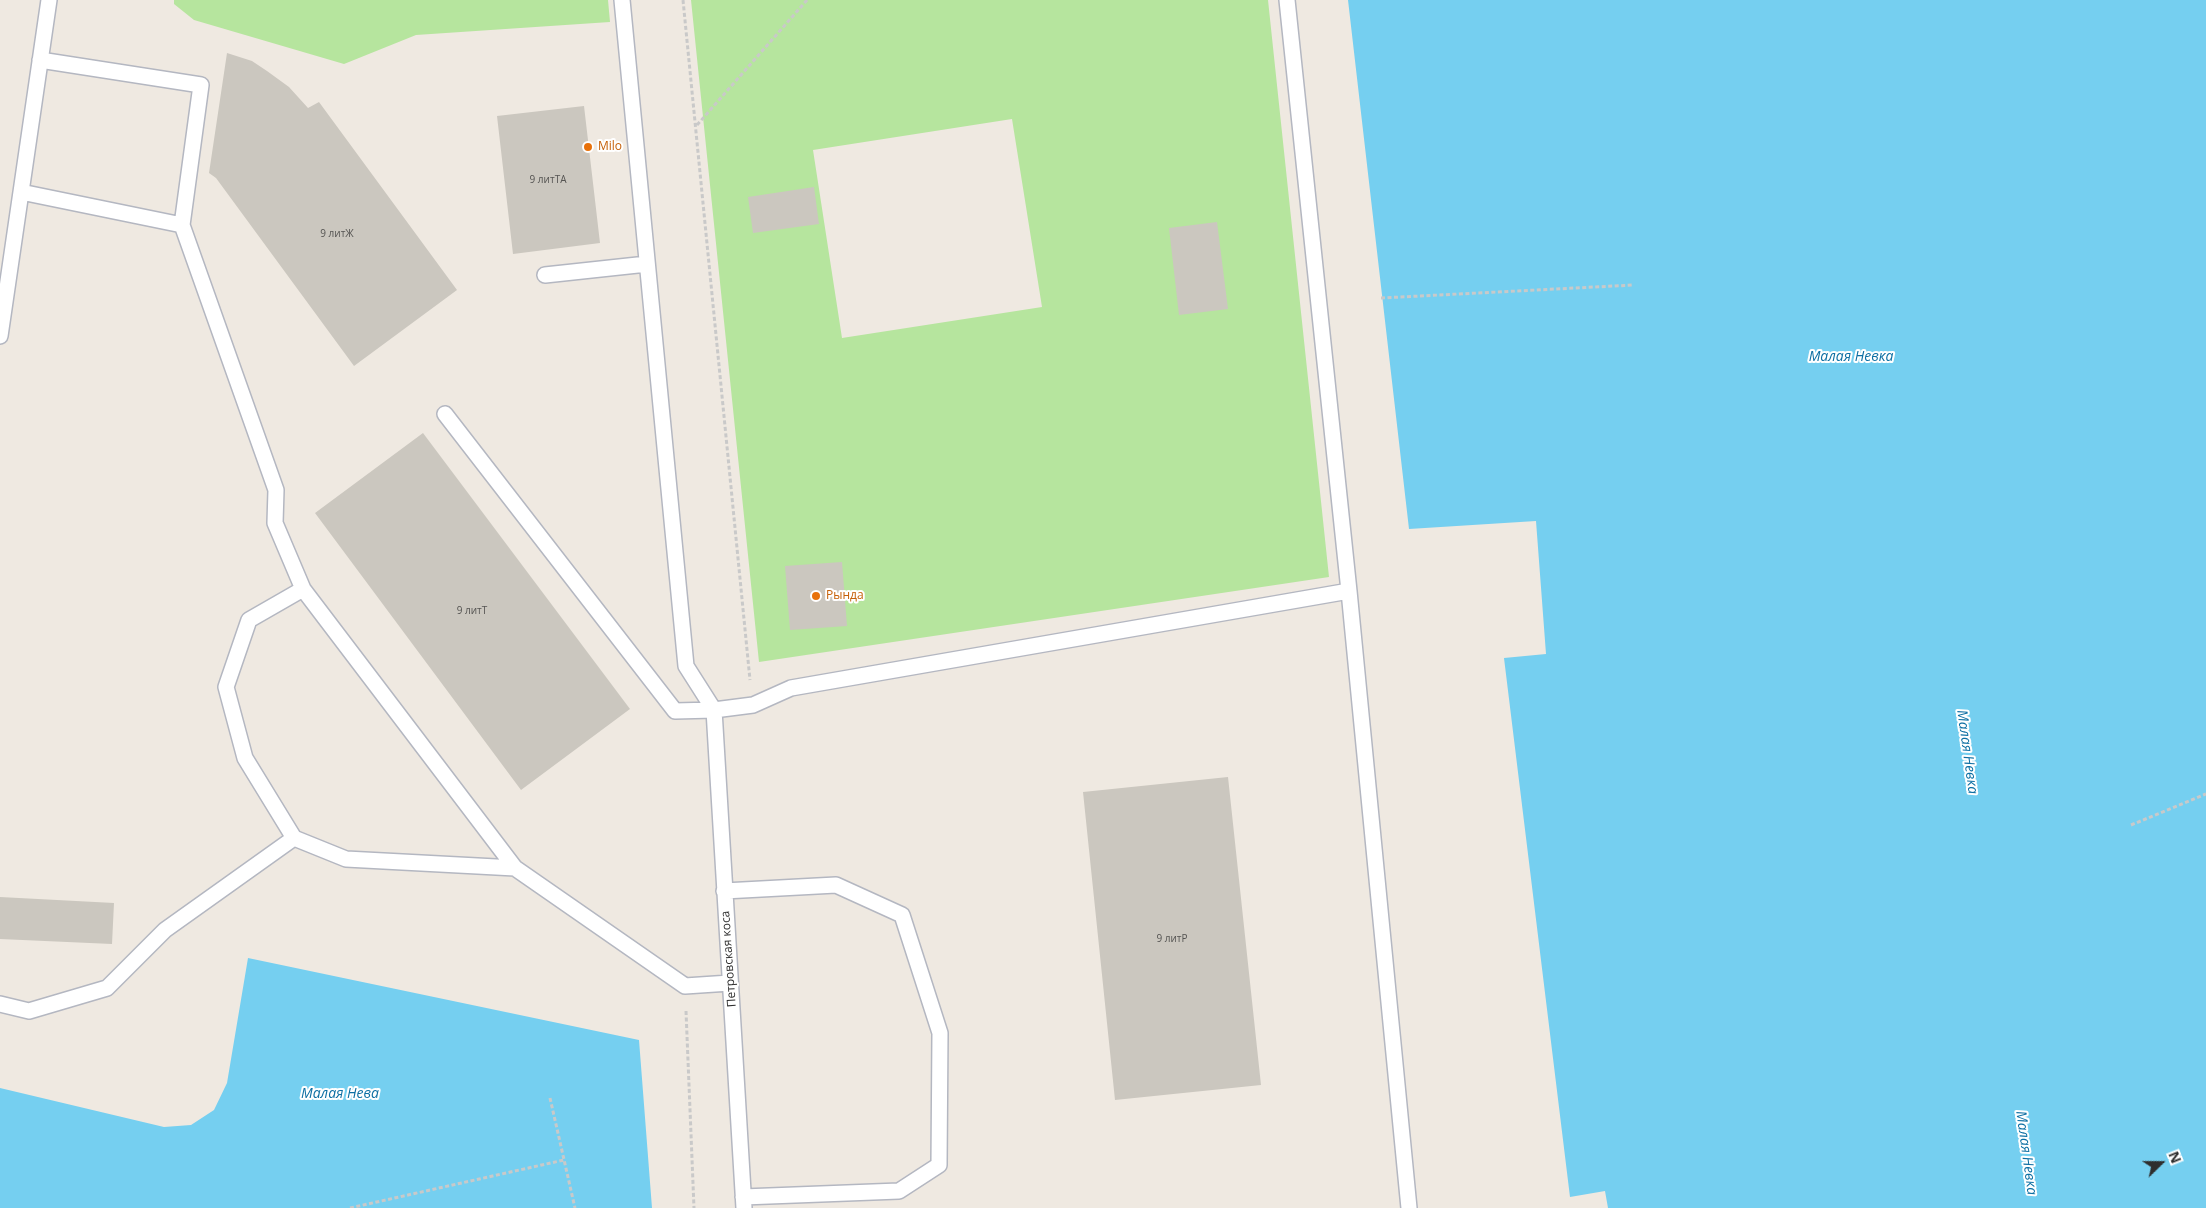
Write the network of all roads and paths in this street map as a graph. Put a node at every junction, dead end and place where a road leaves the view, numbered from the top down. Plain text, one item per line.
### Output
1 (49, 0) edge
2 (622, 0) edge
3 (683, 0) edge
4 (807, 0) edge
5 (1287, 0) edge
6 (40, 60) junction
7 (696, 125) junction
8 (21, 192) junction
9 (182, 225) junction
10 (647, 264) junction
11 (545, 275) dead end
12 (1634, 285) dead end
13 (1381, 298) dead end
14 (0, 336) edge
15 (445, 414) dead end
16 (303, 589) junction
17 (1349, 591) junction
18 (753, 705) junction
19 (714, 710) junction
20 (2206, 794) edge
21 (2131, 825) dead end
22 (294, 838) junction
23 (514, 868) junction
24 (724, 891) junction
25 (730, 983) junction
26 (685, 986) junction
27 (0, 1004) edge
28 (550, 1098) dead end
29 (564, 1160) junction
30 (744, 1202) edge
31 (350, 1208) edge
32 (575, 1208) edge
33 (694, 1208) edge
34 (1409, 1208) edge

1 - 6 lane
2 - 10 lane
3 - 7 path
4 - 7 path
5 - 17 lane
6 - 8 lane
6 - 9 lane
7 - 18 path
8 - 9 lane
8 - 14 lane
9 - 16 lane
10 - 11 lane
10 - 19 lane
12 - 13 path
15 - 19 lane
16 - 22 lane
16 - 23 lane
17 - 18 lane
17 - 34 lane
18 - 19 lane
19 - 24 lane, Петровская коса
20 - 21 path
22 - 23 lane
22 - 27 lane
23 - 26 lane
24 - 25 lane, Петровская коса
24 - 30 lane
25 - 26 lane
25 - 30 lane, Петровская коса
26 - 33 path
28 - 29 path
29 - 31 path
29 - 32 path

